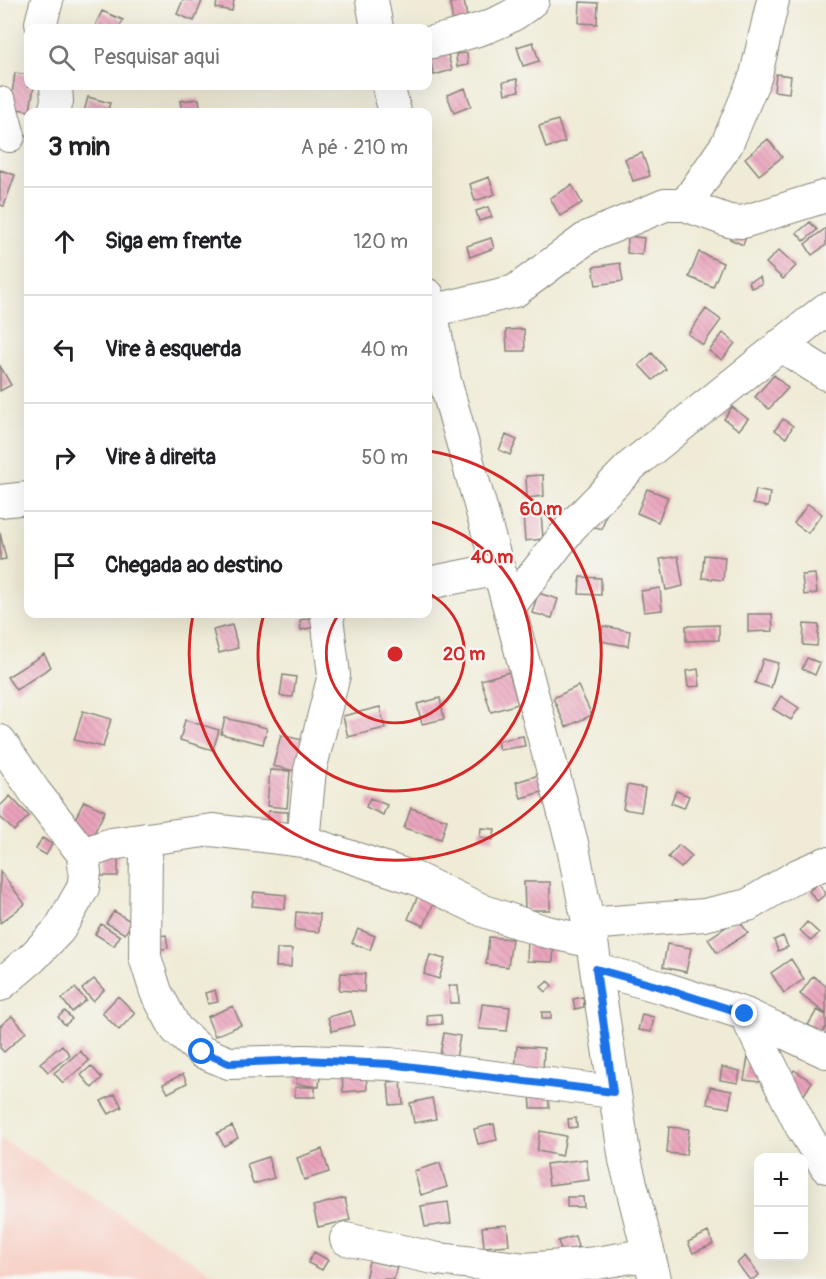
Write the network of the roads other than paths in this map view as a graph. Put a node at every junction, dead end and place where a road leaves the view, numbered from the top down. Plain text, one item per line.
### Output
1 (46, 0) edge
2 (372, 0) edge
3 (532, 0) edge
4 (773, 0) edge
5 (41, 24) edge
6 (376, 24) edge
7 (432, 42) edge
8 (56, 90) edge
9 (389, 90) edge
10 (0, 103) edge
11 (55, 108) edge
12 (394, 108) edge
13 (13, 137) edge
14 (826, 196) edge
15 (685, 205) junction
16 (432, 303) edge
17 (826, 309) edge
18 (432, 338) edge
19 (780, 345) junction
20 (826, 374) edge
21 (436, 384) edge
22 (24, 498) edge
23 (0, 501) edge
24 (499, 569) junction
25 (432, 583) edge
26 (509, 607) junction
27 (327, 618) edge
28 (0, 741) edge
29 (146, 839) junction
30 (303, 841) junction
31 (82, 854) junction
32 (826, 863) edge
33 (592, 945) junction
34 (0, 985) edge
35 (745, 1014) junction
36 (826, 1052) edge
37 (613, 1092) junction
38 (826, 1167) edge
39 (346, 1239) dead end
40 (652, 1267) edge

1 - 5 street
2 - 6 street
3 - 7 street
4 - 15 street
8 - 11 street
9 - 12 street
10 - 13 street
14 - 15 street
15 - 16 street
17 - 19 street
18 - 21 street
19 - 20 street
19 - 26 street
21 - 24 street
22 - 23 street
24 - 25 street
24 - 26 street
26 - 33 street
27 - 30 street
28 - 31 street
29 - 30 street
29 - 31 street
29 - 37 street
30 - 33 street
31 - 34 street
32 - 33 street
33 - 35 street
33 - 37 street
35 - 36 street
35 - 38 street
37 - 40 street
39 - 40 street

